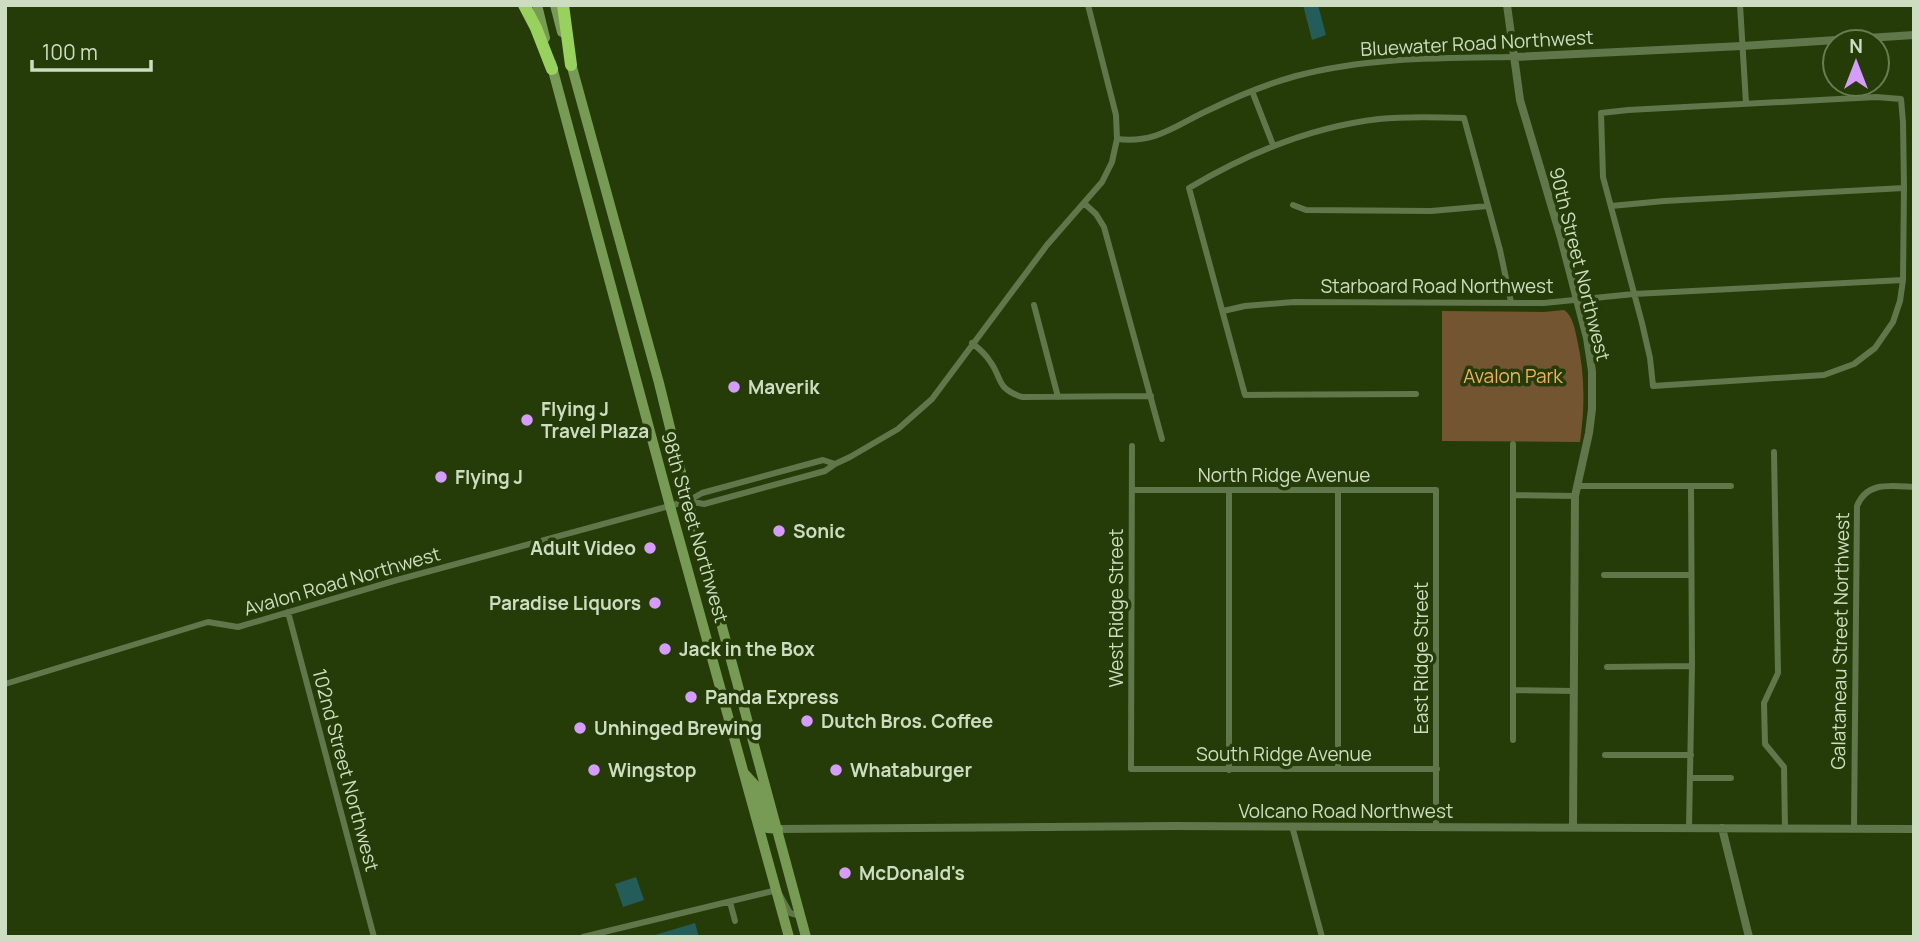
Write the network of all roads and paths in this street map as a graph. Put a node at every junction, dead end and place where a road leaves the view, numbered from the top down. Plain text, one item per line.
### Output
1 (524, 5) edge
2 (537, 5) edge
3 (555, 5) edge
4 (563, 5) edge
5 (1088, 5) edge
6 (1507, 5) edge
7 (1740, 5) edge
8 (1914, 35) edge
9 (1742, 46) junction
10 (1514, 57) junction
11 (571, 65) junction
12 (552, 69) junction
13 (1252, 91) junction
14 (1746, 103) junction
15 (1117, 139) junction
16 (1273, 145) junction
17 (1904, 188) junction
18 (1085, 204) junction
19 (1293, 205) dead end
20 (1488, 206) junction
21 (1611, 206) junction
22 (1903, 280) junction
23 (1634, 294) junction
24 (1577, 300) junction
25 (1511, 302) junction
26 (1034, 305) dead end
27 (1223, 311) junction
28 (972, 343) junction
29 (1416, 394) dead end
30 (1151, 396) junction
31 (1058, 397) junction
32 (1163, 439) dead end
33 (1513, 444) dead end
34 (1132, 446) dead end
35 (1773, 452) dead end
36 (835, 464) junction
37 (1578, 486) junction
38 (1691, 486) junction
39 (1731, 486) dead end
40 (1914, 486) edge
41 (1132, 490) junction
42 (1338, 490) junction
43 (1436, 490) joint
44 (1229, 491) junction
45 (1513, 495) junction
46 (1575, 496) junction
47 (688, 501) junction
48 (670, 506) junction
49 (1604, 575) dead end
50 (1692, 575) junction
51 (288, 612) junction
52 (1692, 666) junction
53 (1607, 667) dead end
54 (5, 684) edge
55 (1514, 691) junction
56 (1574, 691) junction
57 (1513, 740) dead end
58 (1605, 755) dead end
59 (1691, 755) junction
60 (1131, 769) joint
61 (1338, 769) junction
62 (1437, 769) junction
63 (1229, 770) junction
64 (744, 774) junction
65 (1691, 778) junction
66 (1731, 778) dead end
67 (1292, 826) junction
68 (1573, 826) junction
69 (1436, 827) junction
70 (1689, 828) junction
71 (1722, 828) junction
72 (778, 829) junction
73 (1785, 829) junction
74 (1854, 829) junction
75 (1914, 829) edge
76 (768, 856) junction
77 (777, 890) junction
78 (730, 902) junction
79 (790, 913) junction
80 (802, 916) junction
81 (735, 921) dead end
82 (374, 937) edge
83 (583, 937) edge
84 (789, 937) edge
85 (806, 937) edge
86 (1322, 937) edge
87 (1749, 937) edge

1 - 12 highway
2 - 12 main road, 98th Street Northwest
3 - 11 main road, 98th Street Northwest
4 - 11 highway
5 - 15 street
6 - 10 street, 90th Street Northwest
7 - 9 street
8 - 9 street, Bluewater Road Northwest
9 - 10 street, Bluewater Road Northwest
9 - 14 street
10 - 13 street, Bluewater Road Northwest
10 - 24 street, 90th Street Northwest
11 - 47 main road, 98th Street Northwest
12 - 48 main road, 98th Street Northwest
13 - 15 street, Bluewater Road Northwest
13 - 16 street
14 - 17 street
14 - 21 street
15 - 18 street
16 - 20 street
16 - 27 street
17 - 21 street
17 - 22 street
18 - 28 street
18 - 30 street
19 - 20 street
20 - 25 street
21 - 23 street
22 - 23 street, Starboard Road Northwest
22 - 23 street
23 - 24 street, Starboard Road Northwest
24 - 25 street, Starboard Road Northwest
24 - 37 street, 90th Street Northwest
25 - 27 street, Starboard Road Northwest
26 - 31 street
27 - 29 street
28 - 31 street
28 - 36 street
30 - 31 street
30 - 32 street
33 - 45 street
34 - 41 street, West Ridge Street
35 - 73 street
36 - 47 street
36 - 47 street
37 - 38 street
37 - 46 street, 90th Street Northwest
38 - 39 street
38 - 50 street
40 - 74 street, Galataneau Street Northwest
41 - 44 street, North Ridge Avenue
41 - 60 street, West Ridge Street
42 - 43 street, North Ridge Avenue
42 - 44 street, North Ridge Avenue
42 - 61 street
43 - 62 street, East Ridge Street
44 - 63 street
45 - 46 street
45 - 55 street
46 - 56 street, 90th Street Northwest
47 - 48 street, Avalon Road Northwest
47 - 72 main road, 98th Street Northwest
48 - 51 street, Avalon Road Northwest
48 - 64 main road, 98th Street Northwest
49 - 50 street
50 - 52 street
51 - 54 street, Avalon Road Northwest
51 - 82 street, 102nd Street Northwest
52 - 53 street
52 - 59 street
55 - 56 street
55 - 57 street
56 - 68 street, 90th Street Northwest
58 - 59 street
59 - 65 street
60 - 63 street, South Ridge Avenue
61 - 62 street, South Ridge Avenue
61 - 63 street, South Ridge Avenue
62 - 69 street, East Ridge Street
64 - 72 main road
64 - 76 main road, 98th Street Northwest
65 - 66 street
65 - 70 street
67 - 69 street, Volcano Road Northwest
67 - 72 street, Volcano Road Northwest
67 - 86 street
68 - 69 street, Volcano Road Northwest
68 - 70 street, Volcano Road Northwest
70 - 71 street, Volcano Road Northwest
71 - 73 street, Volcano Road Northwest
71 - 87 street
72 - 80 main road, 98th Street Northwest
73 - 74 street, Volcano Road Northwest
74 - 75 street, Volcano Road Northwest
76 - 77 main road, 98th Street Northwest
76 - 79 main road
77 - 78 street
77 - 79 street
77 - 84 main road, 98th Street Northwest
78 - 81 street
78 - 83 street
79 - 80 street
80 - 85 main road, 98th Street Northwest

